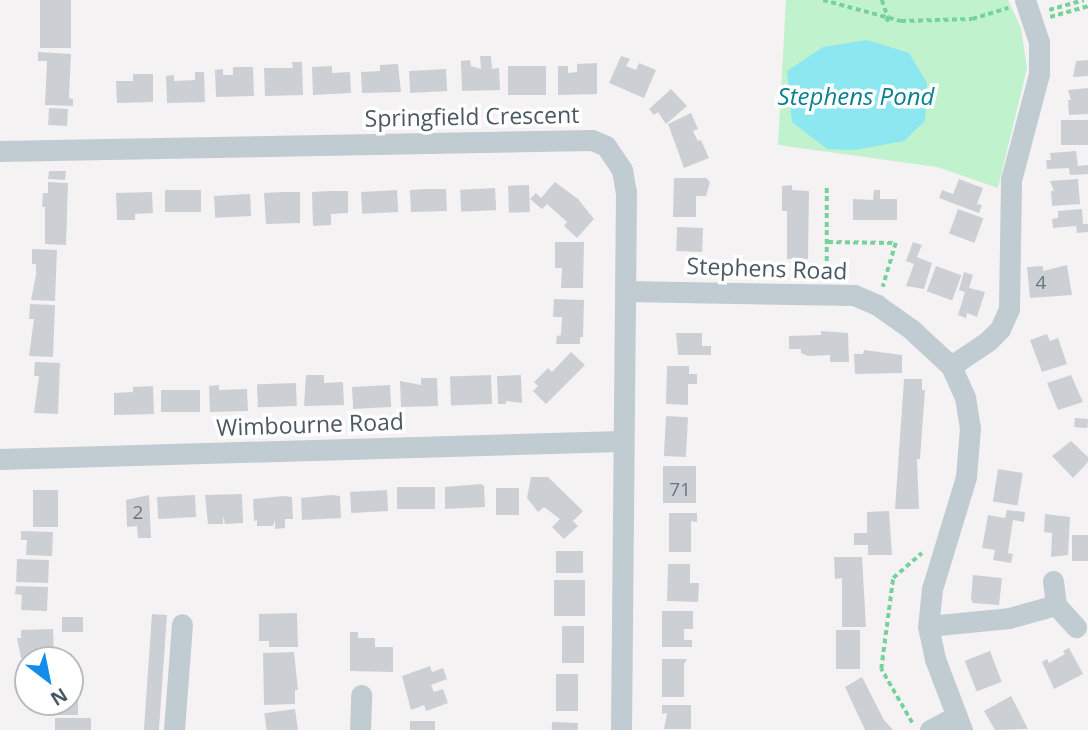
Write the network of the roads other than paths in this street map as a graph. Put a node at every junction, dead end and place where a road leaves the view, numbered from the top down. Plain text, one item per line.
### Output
1 (1030, 10) edge
2 (0, 151) edge
3 (625, 291) junction
4 (951, 366) junction
5 (621, 441) junction
6 (0, 459) edge
7 (1053, 581) dead end
8 (1056, 605) junction
9 (182, 624) dead end
10 (928, 626) junction
11 (1076, 627) dead end
12 (361, 695) dead end
13 (959, 723) edge
14 (367, 724) edge
15 (174, 730) edge
16 (621, 730) edge
17 (930, 730) edge

1 - 4 street
2 - 3 street, Springfield Crescent
3 - 4 street, Stephens Road
3 - 5 street, Springfield Crescent
4 - 10 street, Stephens Road
5 - 6 street, Wimbourne Road
5 - 16 street, Springfield Crescent
7 - 8 street
8 - 10 street
8 - 11 street
9 - 15 street
10 - 13 street, Stephens Road
12 - 14 street
13 - 17 street, Stephens Road

